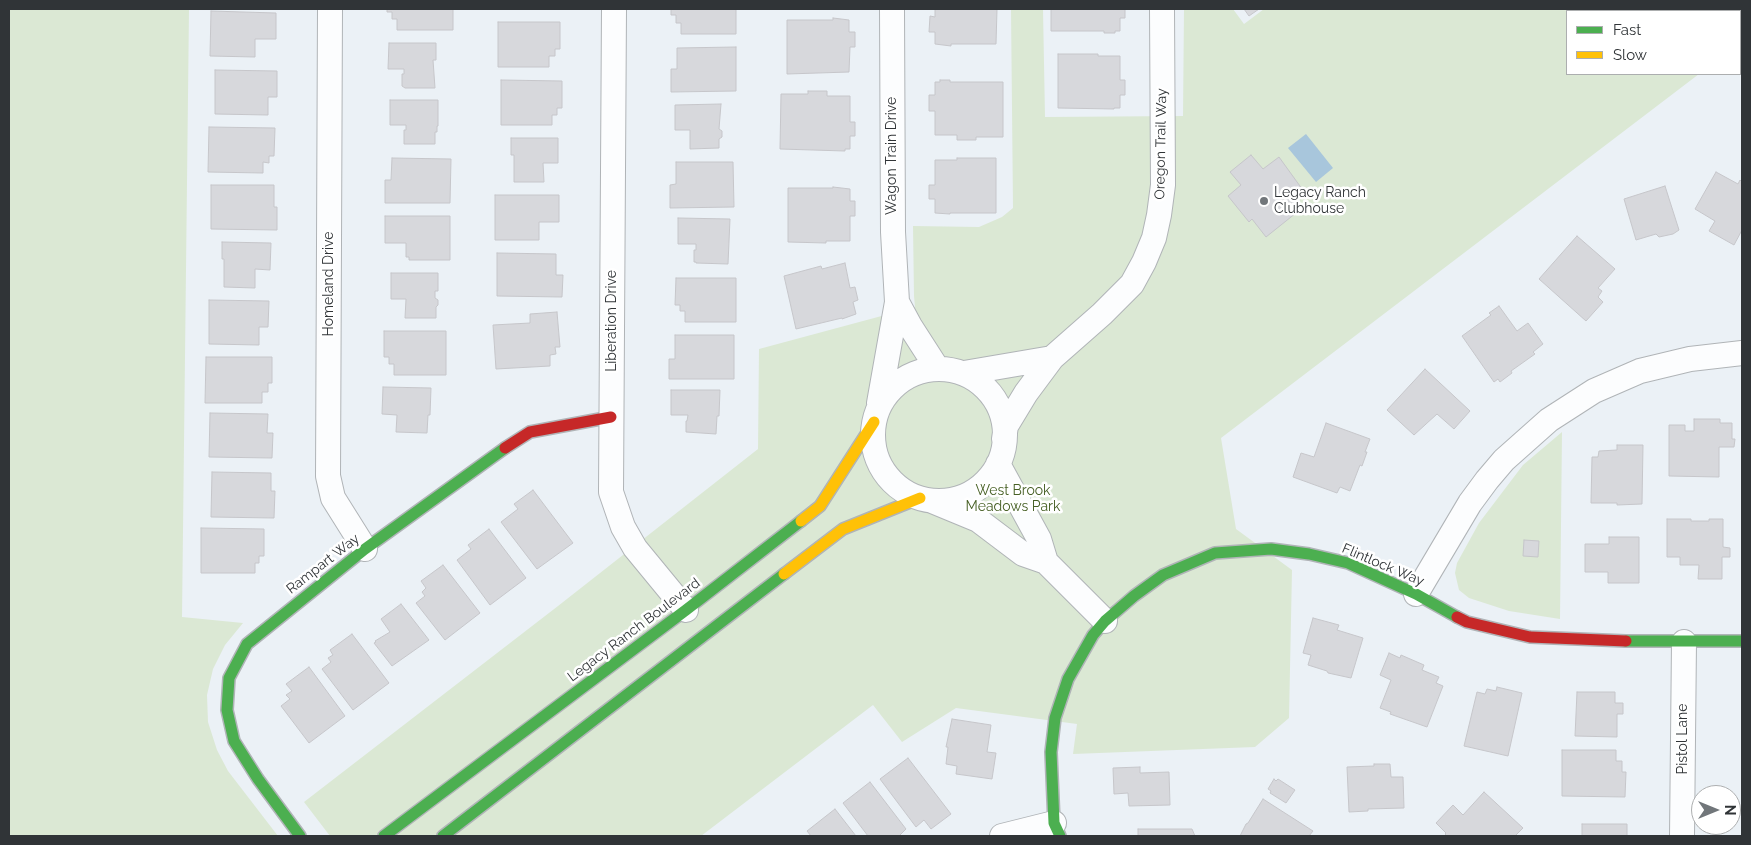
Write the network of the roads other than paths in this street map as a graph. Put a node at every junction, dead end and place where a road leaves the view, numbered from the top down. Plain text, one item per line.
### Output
1 (330, 9) edge
2 (614, 9) edge
3 (892, 9) edge
4 (1162, 9) edge
5 (897, 302) junction
6 (1742, 353) edge
7 (1052, 358) junction
8 (937, 368) junction
9 (964, 373) junction
10 (876, 415) junction
11 (611, 417) junction
12 (1004, 439) junction
13 (998, 464) junction
14 (926, 499) junction
15 (365, 550) junction
16 (1046, 562) junction
17 (1416, 594) junction
18 (686, 610) junction
19 (1105, 621) junction
20 (1742, 641) edge
21 (1684, 642) junction
22 (1057, 829) edge
23 (300, 836) edge
24 (384, 836) edge
25 (443, 836) edge
26 (1002, 836) edge
27 (1682, 836) edge

1 - 15 street, Homeland Drive
2 - 11 street, Liberation Drive
3 - 5 street, Wagon Train Drive
4 - 7 street, Oregon Trail Way
5 - 8 street, Wagon Train Drive
5 - 10 street, Wagon Train Drive
6 - 17 street
7 - 9 street
7 - 12 street, Oregon Trail Way
8 - 9 street
8 - 10 street
9 - 12 street
10 - 14 street
10 - 18 street, Legacy Ranch Boulevard
11 - 15 street, Rampart Way
11 - 18 street, Liberation Drive
12 - 13 street
13 - 14 street
13 - 16 street
14 - 16 street
14 - 25 street
15 - 23 street, Rampart Way
16 - 19 street
17 - 19 street, Flintlock Way
17 - 21 street, Flintlock Way
18 - 24 street, Legacy Ranch Boulevard
19 - 22 street, Flintlock Way
20 - 21 street, Flintlock Way
21 - 27 street, Pistol Lane
22 - 26 street

